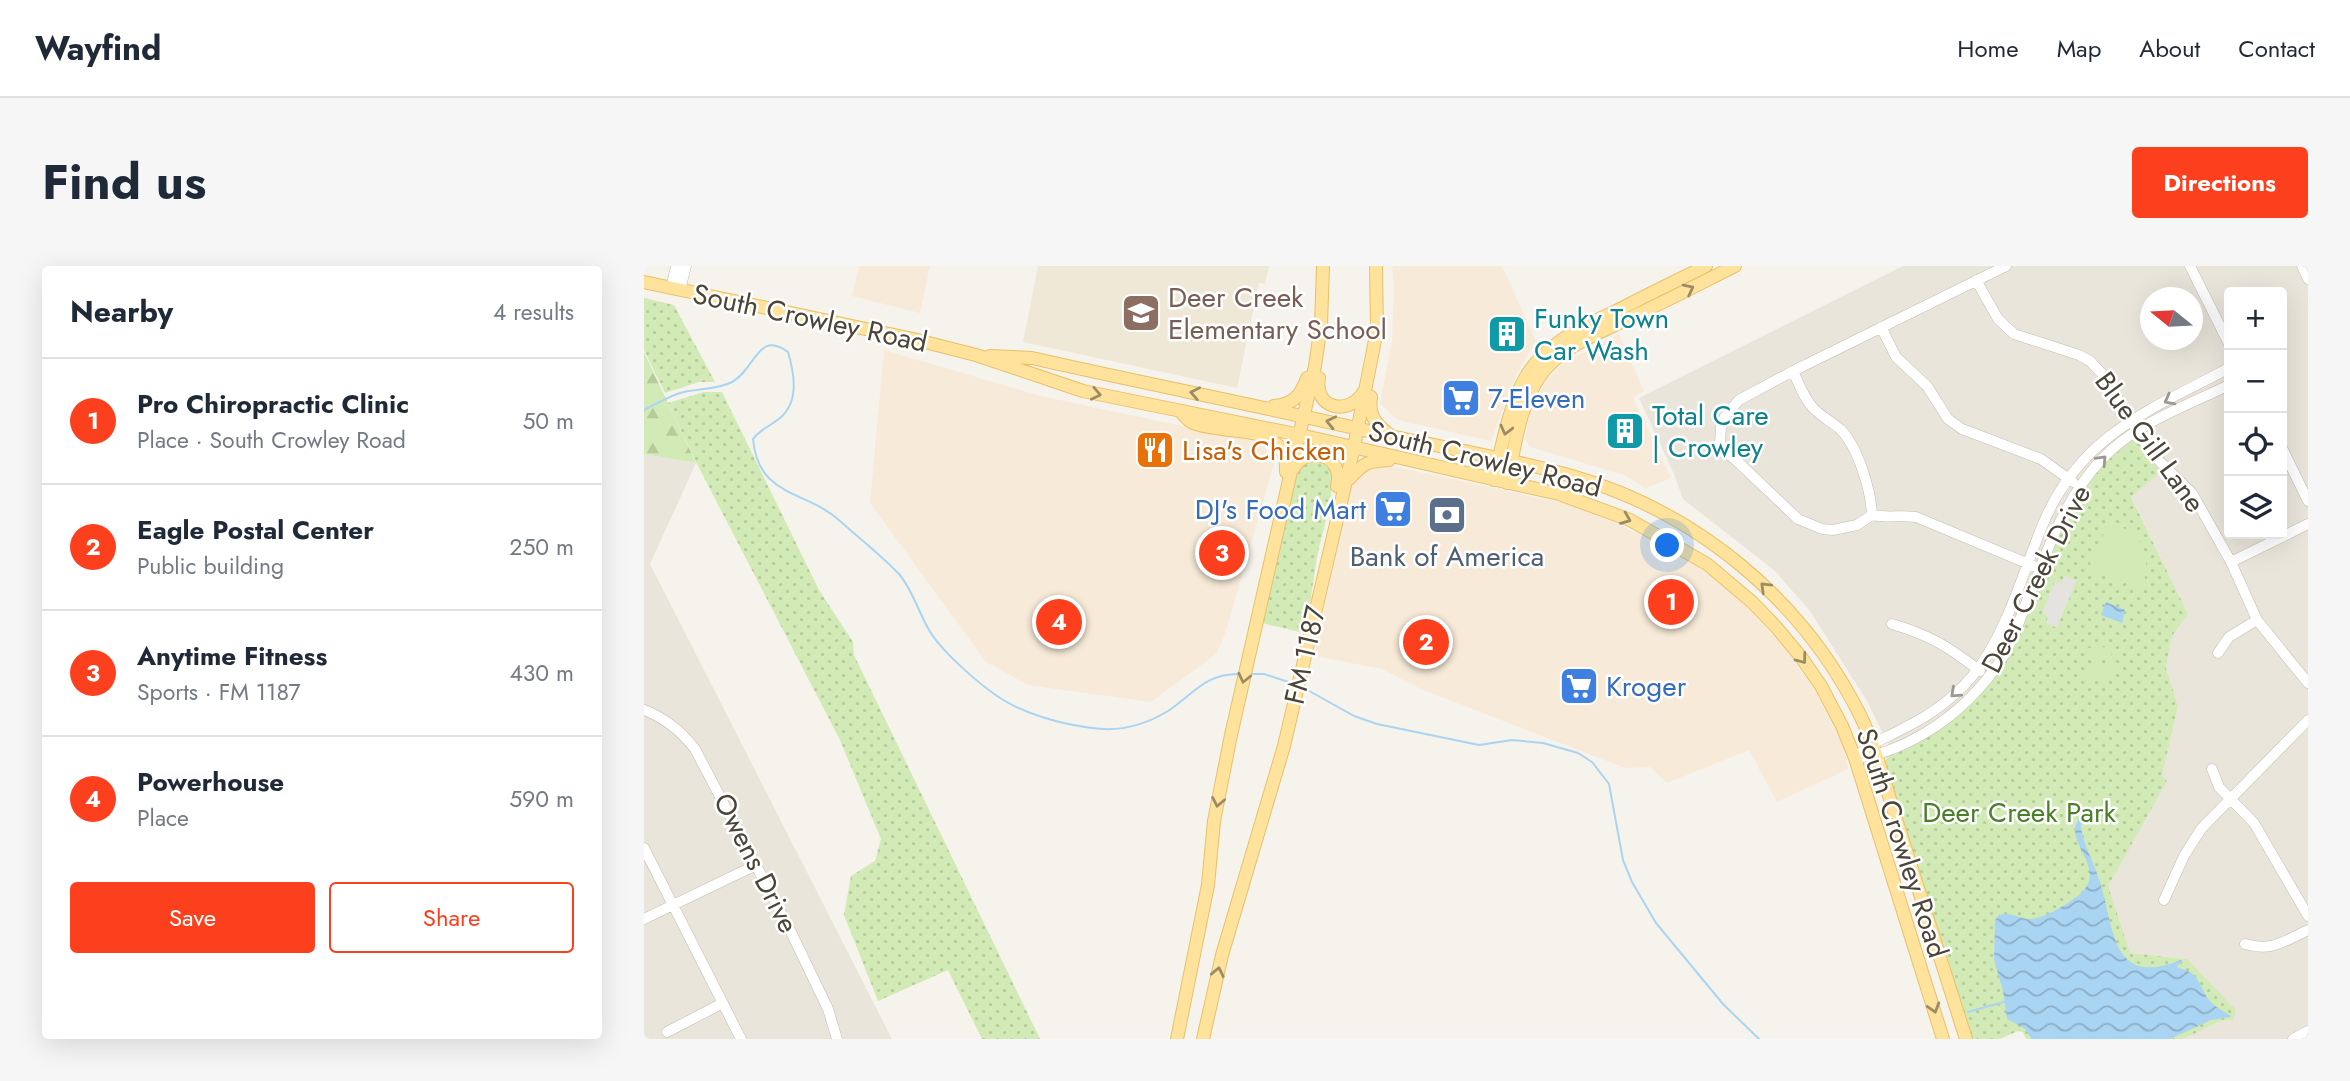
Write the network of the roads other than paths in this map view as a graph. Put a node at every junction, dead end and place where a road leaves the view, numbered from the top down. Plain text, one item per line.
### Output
1 (676, 266) edge
2 (685, 266) edge
3 (1326, 266) edge
4 (1376, 266) edge
5 (1706, 266) edge
6 (1735, 266) edge
7 (2006, 266) edge
8 (2190, 266) edge
9 (2302, 266) edge
10 (2308, 279) edge
11 (1976, 280) junction
12 (644, 282) edge
13 (676, 289) junction
14 (1881, 327) junction
15 (1377, 330) junction
16 (2224, 334) edge
17 (976, 355) junction
18 (1543, 363) junction
19 (1315, 366) junction
20 (1793, 371) junction
21 (2224, 371) edge
22 (1130, 380) junction
23 (1368, 381) junction
24 (2224, 387) edge
25 (1126, 401) junction
26 (1261, 407) junction
27 (1181, 412) junction
28 (1304, 415) junction
29 (2131, 420) junction
30 (1358, 428) junction
31 (2138, 430) junction
32 (1300, 435) junction
33 (1392, 436) junction
34 (1354, 447) junction
35 (1396, 457) junction
36 (2287, 458) edge
37 (1505, 460) junction
38 (1290, 476) junction
39 (2068, 479) junction
40 (1494, 480) junction
41 (1345, 482) junction
42 (1507, 483) junction
43 (2080, 486) junction
44 (2308, 501) edge
45 (1872, 515) junction
46 (2308, 524) edge
47 (1691, 528) junction
48 (1679, 546) junction
49 (1328, 554) junction
50 (2231, 562) junction
51 (2028, 564) junction
52 (2040, 569) junction
53 (1262, 598) junction
54 (2257, 620) junction
55 (1892, 624) dead end
56 (2218, 653) dead end
57 (1977, 669) junction
58 (1988, 678) junction
59 (2308, 684) edge
60 (644, 710) edge
61 (2308, 720) edge
62 (1871, 743) junction
63 (1875, 756) junction
64 (1855, 758) junction
65 (2212, 769) dead end
66 (2231, 798) junction
67 (644, 848) edge
68 (756, 865) junction
69 (2164, 900) dead end
70 (672, 904) junction
71 (2308, 916) edge
72 (644, 919) edge
73 (2308, 930) edge
74 (2245, 944) dead end
75 (723, 1003) junction
76 (2308, 1031) edge
77 (667, 1032) dead end
78 (741, 1039) edge
79 (837, 1039) edge
80 (1177, 1039) edge
81 (1203, 1039) edge
82 (1943, 1039) edge
83 (1966, 1039) edge
84 (2292, 1039) edge

1 - 13 street
2 - 13 street
3 - 19 main road, FM 1187 / FM 1187
3 - 23 main road
4 - 15 main road, FM 1187 / FM 1187
5 - 18 main road
18 -> 6 main road
7 - 11 street
8 - 16 street
9 - 10 street
11 - 14 street
11 - 29 street, Blue Gill Lane
12 - 13 main road, South Crowley Road
13 - 17 main road, South Crowley Road
14 - 20 street
14 - 39 street
15 - 23 main road, FM 1187 / FM 1187
15 - 33 main road
17 - 22 main road, South Crowley Road
17 -> 25 main road, South Crowley Road
18 - 37 main road
19 - 26 main road
19 - 28 main road, FM 1187 / FM 1187
20 - 45 street
20 - 45 street
21 -> 29 street, Deer Creek Drive
22 - 25 main road
26 -> 22 main road, South Crowley Road
23 - 30 main road, FM 1187 / FM 1187
24 - 31 street, Deer Creek Drive
25 - 27 main road, South Crowley Road
26 - 28 main road, South Crowley Road
27 - 32 main road, South Crowley Road
27 - 53 main road
30 -> 28 main road, South Crowley Road
28 - 32 main road, FM 1187 / FM 1187
29 - 31 street, Blue Gill Lane
29 - 39 street, Deer Creek Drive
30 - 33 main road, South Crowley Road
30 - 34 main road, FM 1187 / FM 1187
43 -> 31 street, Deer Creek Drive
31 - 50 street, Blue Gill Lane
32 - 34 main road, South Crowley Road
32 - 38 main road, FM 1187 / FM 1187
33 - 37 main road, South Crowley Road
34 - 35 main road, South Crowley Road
34 - 41 main road, FM 1187 / FM 1187
35 - 40 main road, South Crowley Road
35 - 41 main road
36 - 44 street
37 - 40 main road
37 - 42 main road
37 - 47 main road, South Crowley Road
38 - 49 main road
38 - 53 main road, FM 1187 / FM 1187
39 - 43 street
39 - 51 street, Deer Creek Drive
40 - 42 main road, South Crowley Road
41 - 49 main road, FM 1187 / FM 1187
42 -> 48 main road, South Crowley Road
43 - 52 street, Deer Creek Drive
45 - 51 street
46 - 50 street
47 - 48 main road
62 -> 47 main road, South Crowley Road
48 -> 64 main road, South Crowley Road
81 -> 49 main road, FM 1187 / FM 1187
50 - 54 street, Blue Gill Lane
51 - 52 street
51 - 57 street, Deer Creek Drive
52 - 58 street, Deer Creek Drive
53 -> 80 main road, FM 1187 / FM 1187
54 - 56 street
54 - 59 street, Blue Gill Lane
55 - 57 street
57 - 58 street
57 -> 62 street, Deer Creek Drive
58 - 63 street, Deer Creek Drive
60 - 68 street, Owens Drive
61 - 66 street
62 - 63 main road, South Crowley Road
62 - 64 street, Deer Creek Drive
63 - 64 street, Deer Creek Drive
63 - 83 main road, South Crowley Road
64 -> 82 main road, South Crowley Road
65 - 66 street
66 - 69 street
66 - 71 street
67 - 70 street
68 - 70 street
68 - 79 street, Owens Drive
70 - 72 street
70 - 75 street
73 - 74 street
75 - 77 street
75 - 78 street
76 - 84 street

